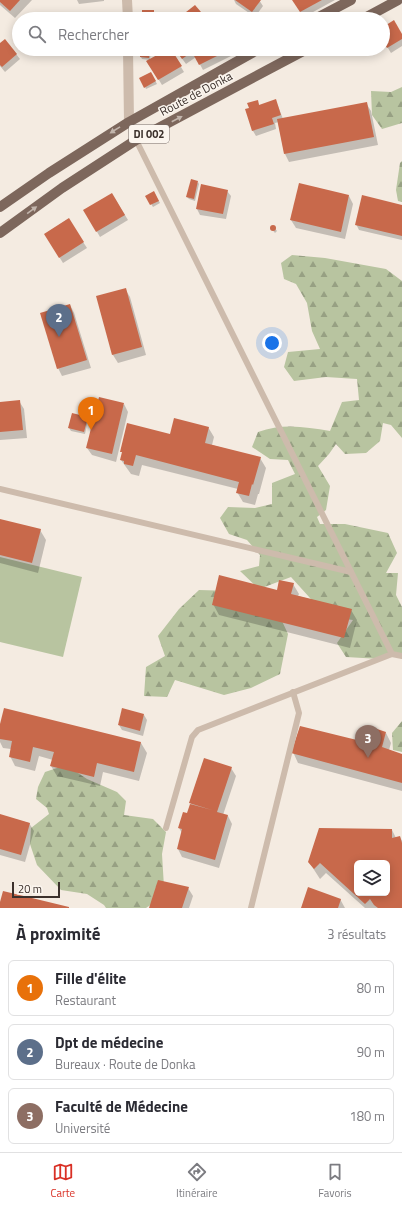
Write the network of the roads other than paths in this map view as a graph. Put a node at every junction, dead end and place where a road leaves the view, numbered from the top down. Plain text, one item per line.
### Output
1 (351, 0) edge
2 (398, 0) edge
3 (130, 1) edge
4 (129, 12) edge
5 (328, 12) edge
6 (376, 12) edge
7 (128, 56) edge
8 (247, 56) edge
9 (294, 56) edge
10 (129, 122) junction
11 (136, 140) junction
12 (0, 206) edge
13 (0, 233) edge
14 (0, 490) edge
15 (351, 572) junction
16 (392, 654) junction
17 (402, 656) edge
18 (294, 692) junction
19 (166, 828) dead end
20 (251, 908) edge

1 - 5 main road
2 - 6 main road
3 - 4 street
7 - 10 street
8 - 10 main road, Route de Donka / DI 002
11 -> 9 main road, Route de Donka / DI 002
10 -> 12 main road, Route de Donka / DI 002
13 -> 11 main road, Route de Donka / DI 002
11 - 15 lane
14 - 15 lane
15 - 16 lane
16 - 17 lane
16 - 18 lane
18 - 19 lane
18 - 20 lane

